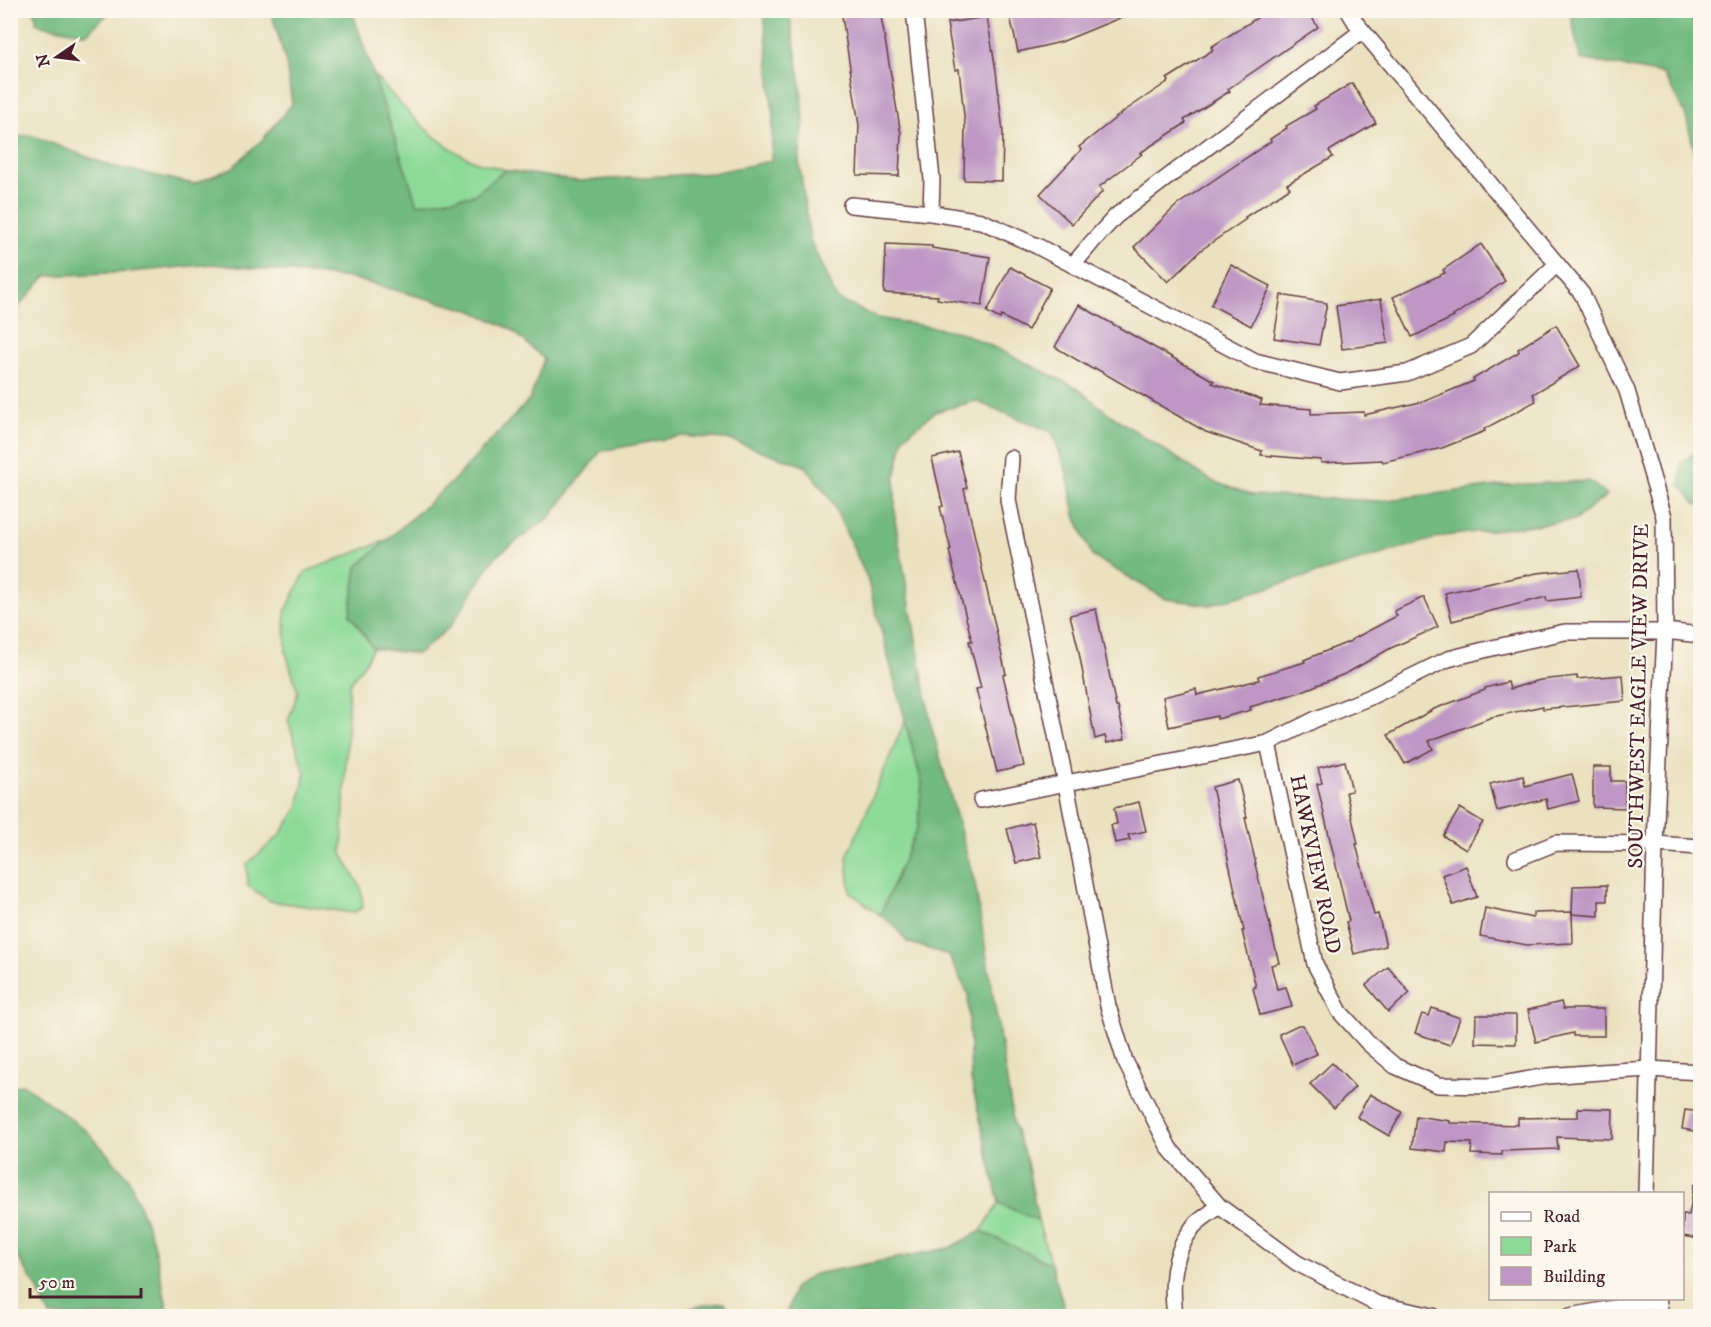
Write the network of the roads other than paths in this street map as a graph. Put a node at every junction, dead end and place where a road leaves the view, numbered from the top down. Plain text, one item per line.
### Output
1 (914, 10) edge
2 (1348, 10) edge
3 (1362, 31) junction
4 (851, 205) dead end
5 (931, 213) junction
6 (1557, 264) junction
7 (1073, 266) junction
8 (1011, 458) dead end
9 (1665, 632) junction
10 (1701, 635) edge
11 (1268, 744) junction
12 (1066, 784) junction
13 (981, 800) dead end
14 (1655, 843) junction
15 (1701, 847) edge
16 (1516, 859) dead end
17 (1649, 1069) junction
18 (1701, 1072) edge
19 (1647, 1192) edge
20 (1219, 1206) junction
21 (1653, 1300) edge
22 (1658, 1300) edge
23 (1427, 1316) edge
24 (1175, 1317) edge
25 (1570, 1317) edge
26 (1661, 1317) edge

1 - 5 street
2 - 3 street, SOUTHWEST EAGLE VIEW DRIVE
3 - 6 street, SOUTHWEST EAGLE VIEW DRIVE
3 - 7 street
4 - 5 street
5 - 7 street
6 - 7 street
6 - 9 street, SOUTHWEST EAGLE VIEW DRIVE
8 - 12 street
9 - 10 street
9 - 11 street
9 - 14 street, SOUTHWEST EAGLE VIEW DRIVE
11 - 12 street
11 - 17 street, HAWKVIEW ROAD
12 - 13 street
12 - 20 street
14 - 15 street
14 - 16 street
14 - 17 street, SOUTHWEST EAGLE VIEW DRIVE
17 - 18 street, HAWKVIEW ROAD
17 - 19 street, SOUTHWEST EAGLE VIEW DRIVE
20 - 23 street
20 - 24 street
21 - 25 street
22 - 26 street

